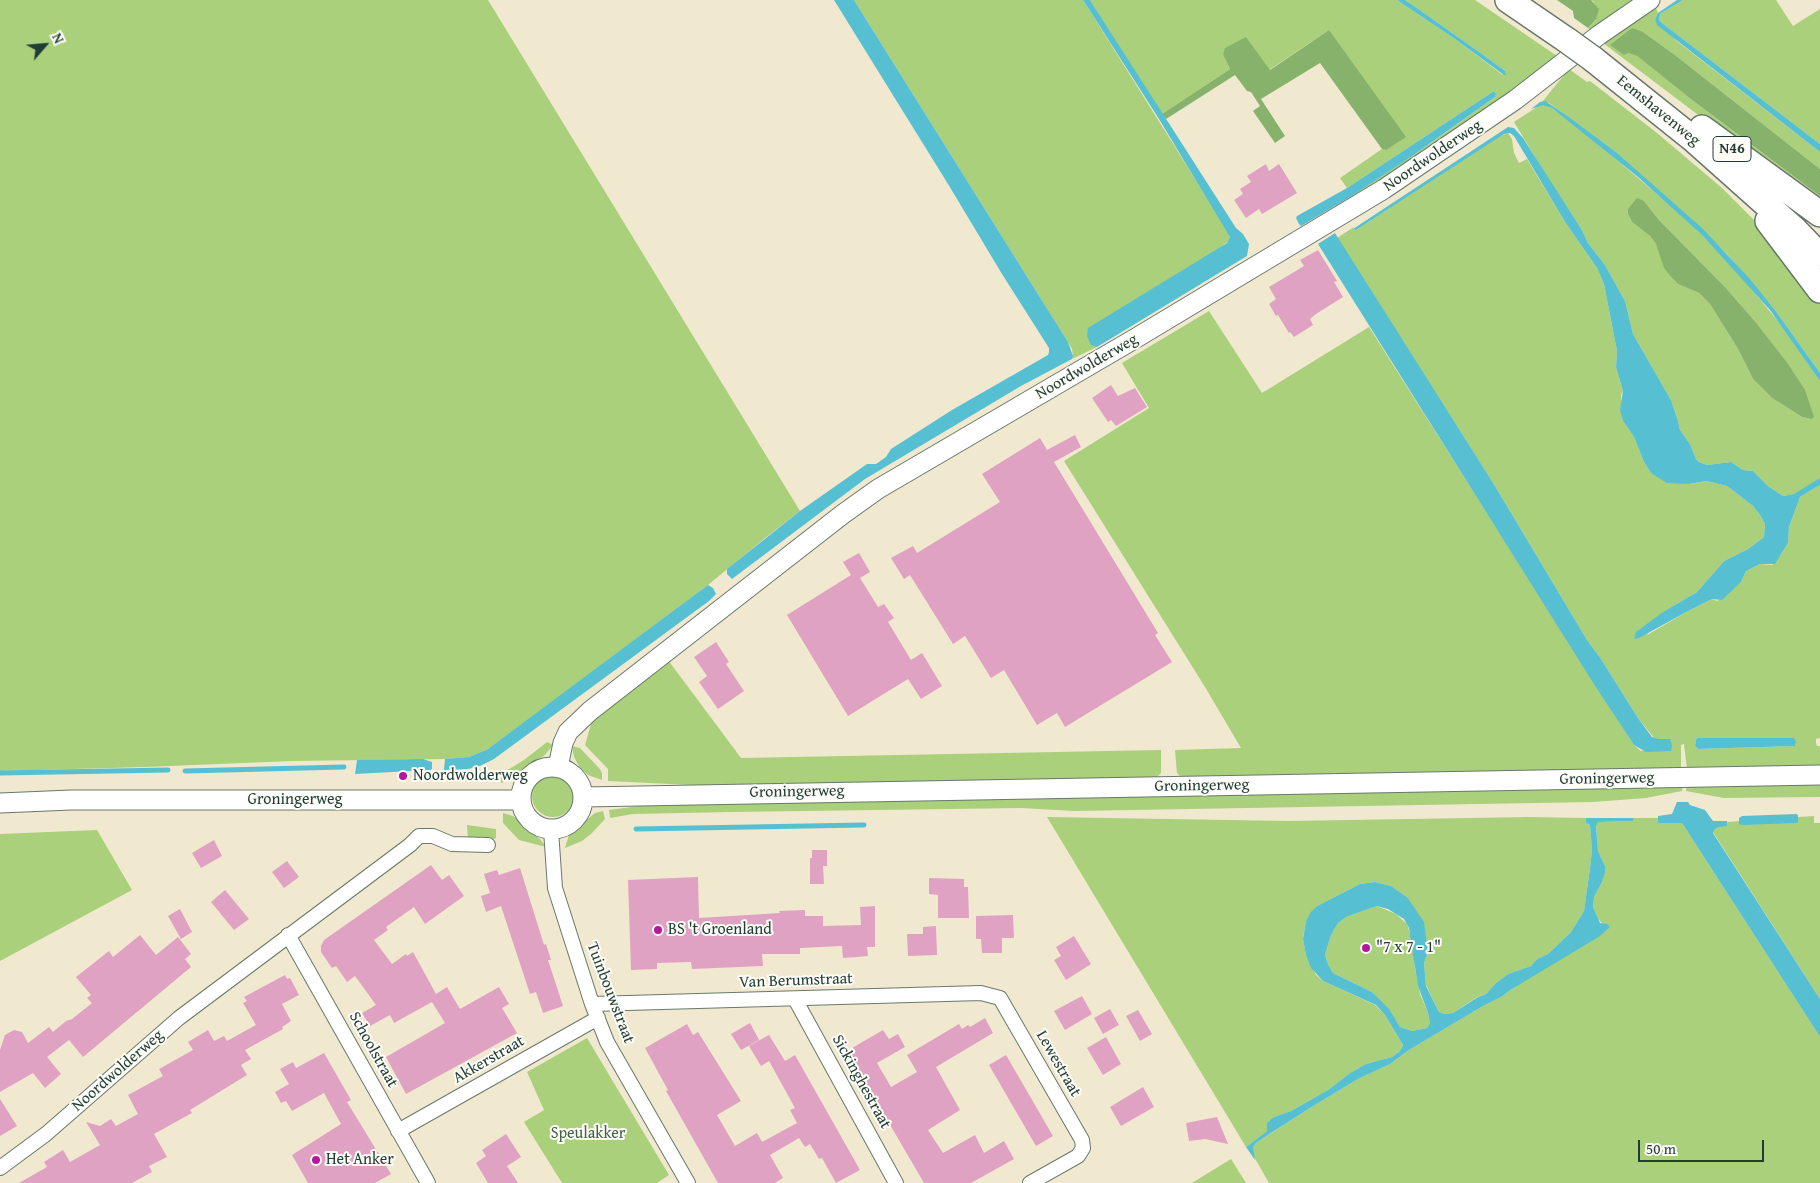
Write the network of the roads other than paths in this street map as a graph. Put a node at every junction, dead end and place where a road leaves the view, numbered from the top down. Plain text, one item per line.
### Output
1 (1508, 0) edge
2 (1650, 0) edge
3 (1638, 94) junction
4 (1734, 174) junction
5 (1820, 214) edge
6 (1820, 256) edge
7 (1820, 290) edge
8 (558, 767) junction
9 (1820, 775) edge
10 (583, 797) junction
11 (520, 800) junction
12 (0, 803) edge
13 (551, 830) junction
14 (488, 845) dead end
15 (288, 935) junction
16 (1000, 998) joint
17 (795, 999) junction
18 (592, 1004) junction
19 (598, 1018) junction
20 (398, 1131) junction
21 (0, 1168) edge
22 (683, 1181) edge
23 (428, 1183) edge
24 (896, 1183) edge
25 (1030, 1183) edge

1 - 3 highway, Eemshavenweg / N46, bridge
2 - 8 main road, Noordwolderweg
3 - 4 highway, Eemshavenweg / N46
3 - 5 highway, N46
4 - 6 highway, Eemshavenweg / N46
4 - 7 highway, N46
8 - 10 main road
8 - 11 main road
9 - 10 main road, Groningerweg
10 - 13 main road
11 - 12 main road, Groningerweg
11 - 13 main road
13 - 18 street, Tuinbouwstraat
14 - 15 street, Noordwolderweg
15 - 20 street, Schoolstraat
15 - 21 street, Noordwolderweg
16 - 17 street, Van Berumstraat
16 - 25 street, Lewestraat
17 - 18 street, Van Berumstraat
17 - 24 street, Sickinghestraat
18 - 19 street, Tuinbouwstraat
19 - 20 street, Akkerstraat
19 - 22 street, Tuinbouwstraat
20 - 23 street, Schoolstraat

